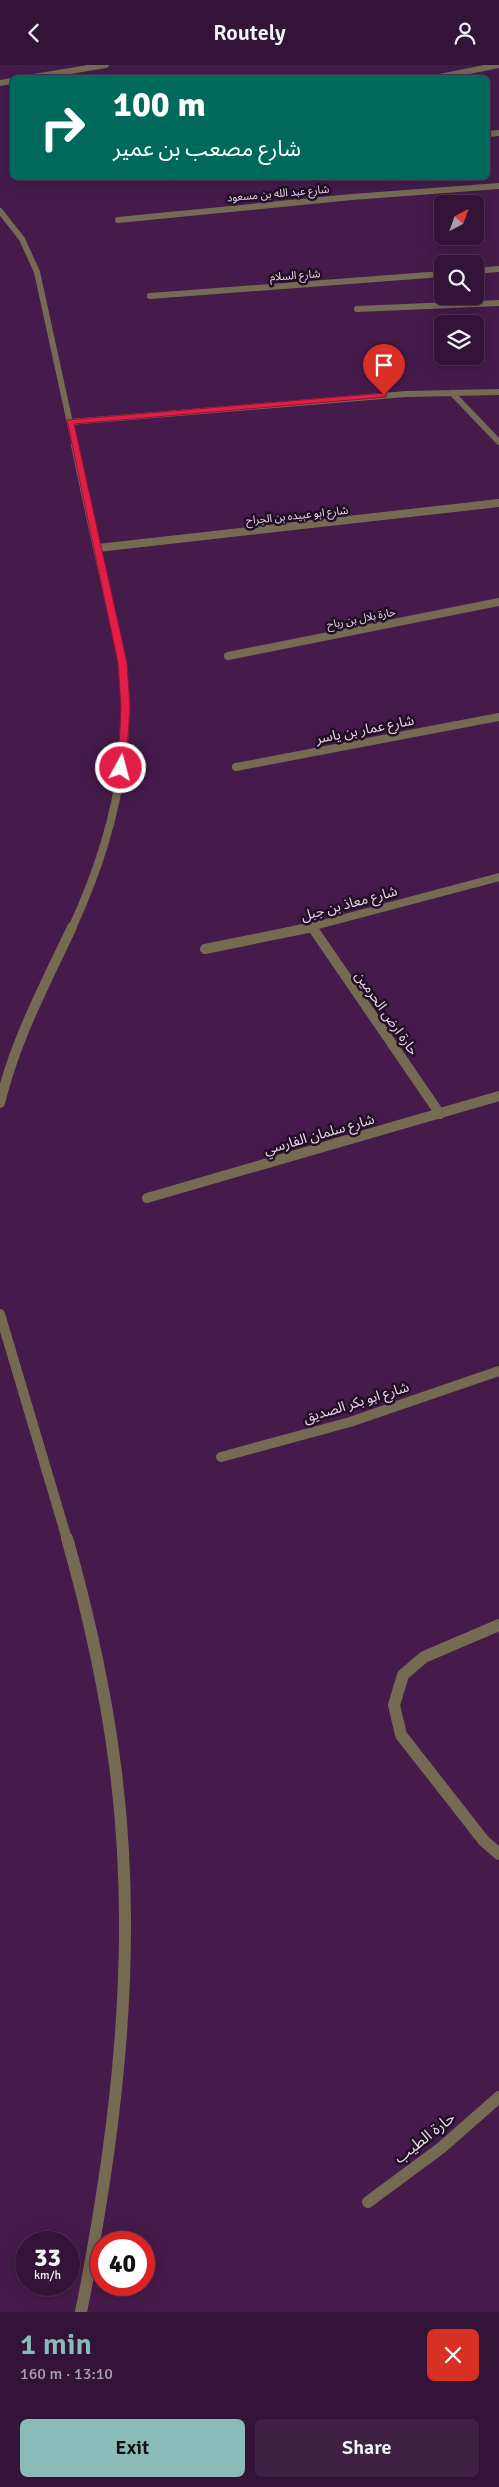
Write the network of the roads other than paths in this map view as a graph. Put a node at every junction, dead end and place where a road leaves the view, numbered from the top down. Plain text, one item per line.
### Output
1 (106, 65) edge
2 (499, 65) edge
3 (46, 75) edge
4 (450, 75) edge
5 (499, 186) edge
6 (0, 211) edge
7 (118, 220) dead end
8 (499, 269) edge
9 (484, 270) edge
10 (434, 275) edge
11 (150, 296) dead end
12 (499, 303) edge
13 (357, 309) dead end
14 (499, 392) edge
15 (452, 393) junction
16 (70, 422) junction
17 (499, 442) edge
18 (499, 503) edge
19 (98, 548) junction
20 (499, 602) edge
21 (228, 655) dead end
22 (499, 717) edge
23 (236, 767) dead end
24 (499, 877) edge
25 (312, 927) junction
26 (205, 949) dead end
27 (499, 1096) edge
28 (0, 1103) edge
29 (440, 1114) junction
30 (147, 1198) dead end
31 (0, 1314) edge
32 (499, 1371) edge
33 (221, 1457) dead end
34 (499, 1625) edge
35 (499, 1854) edge
36 (499, 2097) edge
37 (368, 2202) dead end
38 (81, 2312) edge

1 - 3 street
2 - 4 street
5 - 7 street, شارع عبد الله بن مسعود
6 - 16 street
8 - 9 street
10 - 11 street, شارع السلام
12 - 13 street
14 - 15 street
15 - 16 street
15 - 17 street
16 - 19 street
18 - 19 street, شارع ابو عبيده بن الجراح
19 - 28 street
20 - 21 street, حارة بلال بن رباح
22 - 23 street, شارع عمار بن ياسر
24 - 25 street, شارع معاذ بن جبل
25 - 26 street, شارع معاذ بن جبل
25 - 29 street, حارة ارض الحرمين
27 - 29 street, شارع سلمان الفارسي
29 - 30 street, شارع سلمان الفارسي
31 - 38 street
32 - 33 street, شارع ابو بكر الصديق
34 - 35 street
36 - 37 street, حارة الطيب

